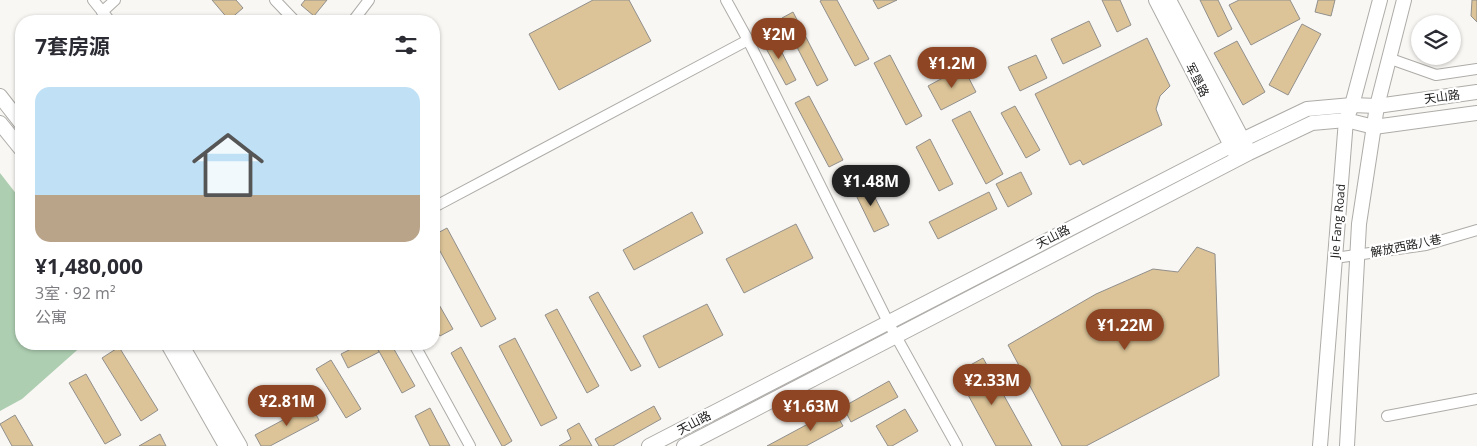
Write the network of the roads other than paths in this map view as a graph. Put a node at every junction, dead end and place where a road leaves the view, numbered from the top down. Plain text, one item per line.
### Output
1 (93, 0) edge
2 (115, 0) edge
3 (275, 0) edge
4 (370, 0) edge
5 (726, 0) edge
6 (1156, 0) edge
7 (1169, 0) edge
8 (1380, 0) edge
9 (1404, 0) edge
10 (102, 12) junction
11 (105, 15) edge
12 (289, 15) edge
13 (358, 15) edge
14 (748, 40) junction
15 (1388, 58) junction
16 (1477, 69) edge
17 (1477, 92) edge
18 (0, 96) edge
19 (1352, 105) junction
20 (1377, 106) junction
21 (1477, 113) edge
22 (15, 115) edge
23 (1346, 120) junction
24 (0, 122) edge
25 (1374, 128) junction
26 (15, 141) edge
27 (1236, 143) junction
28 (1244, 156) junction
29 (440, 203) edge
30 (1477, 230) edge
31 (1358, 255) junction
32 (1334, 258) junction
33 (888, 322) junction
34 (896, 336) junction
35 (171, 350) edge
36 (184, 350) edge
37 (417, 350) edge
38 (1477, 399) edge
39 (1387, 416) dead end
40 (226, 446) edge
41 (240, 446) edge
42 (470, 446) edge
43 (649, 446) edge
44 (684, 446) edge
45 (957, 446) edge
46 (1320, 446) edge
47 (1347, 446) edge

1 - 10 street
2 - 10 street
3 - 12 street
4 - 13 street
5 - 14 street
6 - 27 main road, 军垦路
7 - 27 main road, 军垦路
8 - 19 main road, Jie Fang Road
9 - 15 main road, Jie Fang Road
10 - 11 street
14 - 29 street
14 - 33 street
15 - 16 street
15 - 20 main road, Jie Fang Road
17 - 20 main road, 天山路
18 - 22 main road
19 - 20 main road, 天山路
19 - 23 main road, Jie Fang Road
19 - 27 main road, 天山路
20 - 25 main road, Jie Fang Road
21 - 25 main road, 天山路
23 - 25 main road, 天山路
23 - 28 main road, 天山路
23 - 32 main road, Jie Fang Road
24 - 26 main road
25 - 31 main road, Jie Fang Road
27 - 28 main road, 军垦路
27 - 33 main road, 天山路
28 - 34 main road, 天山路
30 - 31 street, 解放西路八巷
31 - 32 street, 解放西路八巷
31 - 47 main road, Jie Fang Road
32 - 46 main road, Jie Fang Road
33 - 34 street
33 - 43 main road, 天山路
34 - 44 main road, 天山路
34 - 45 street
35 - 40 main road
36 - 41 main road
37 - 42 street
38 - 39 street

